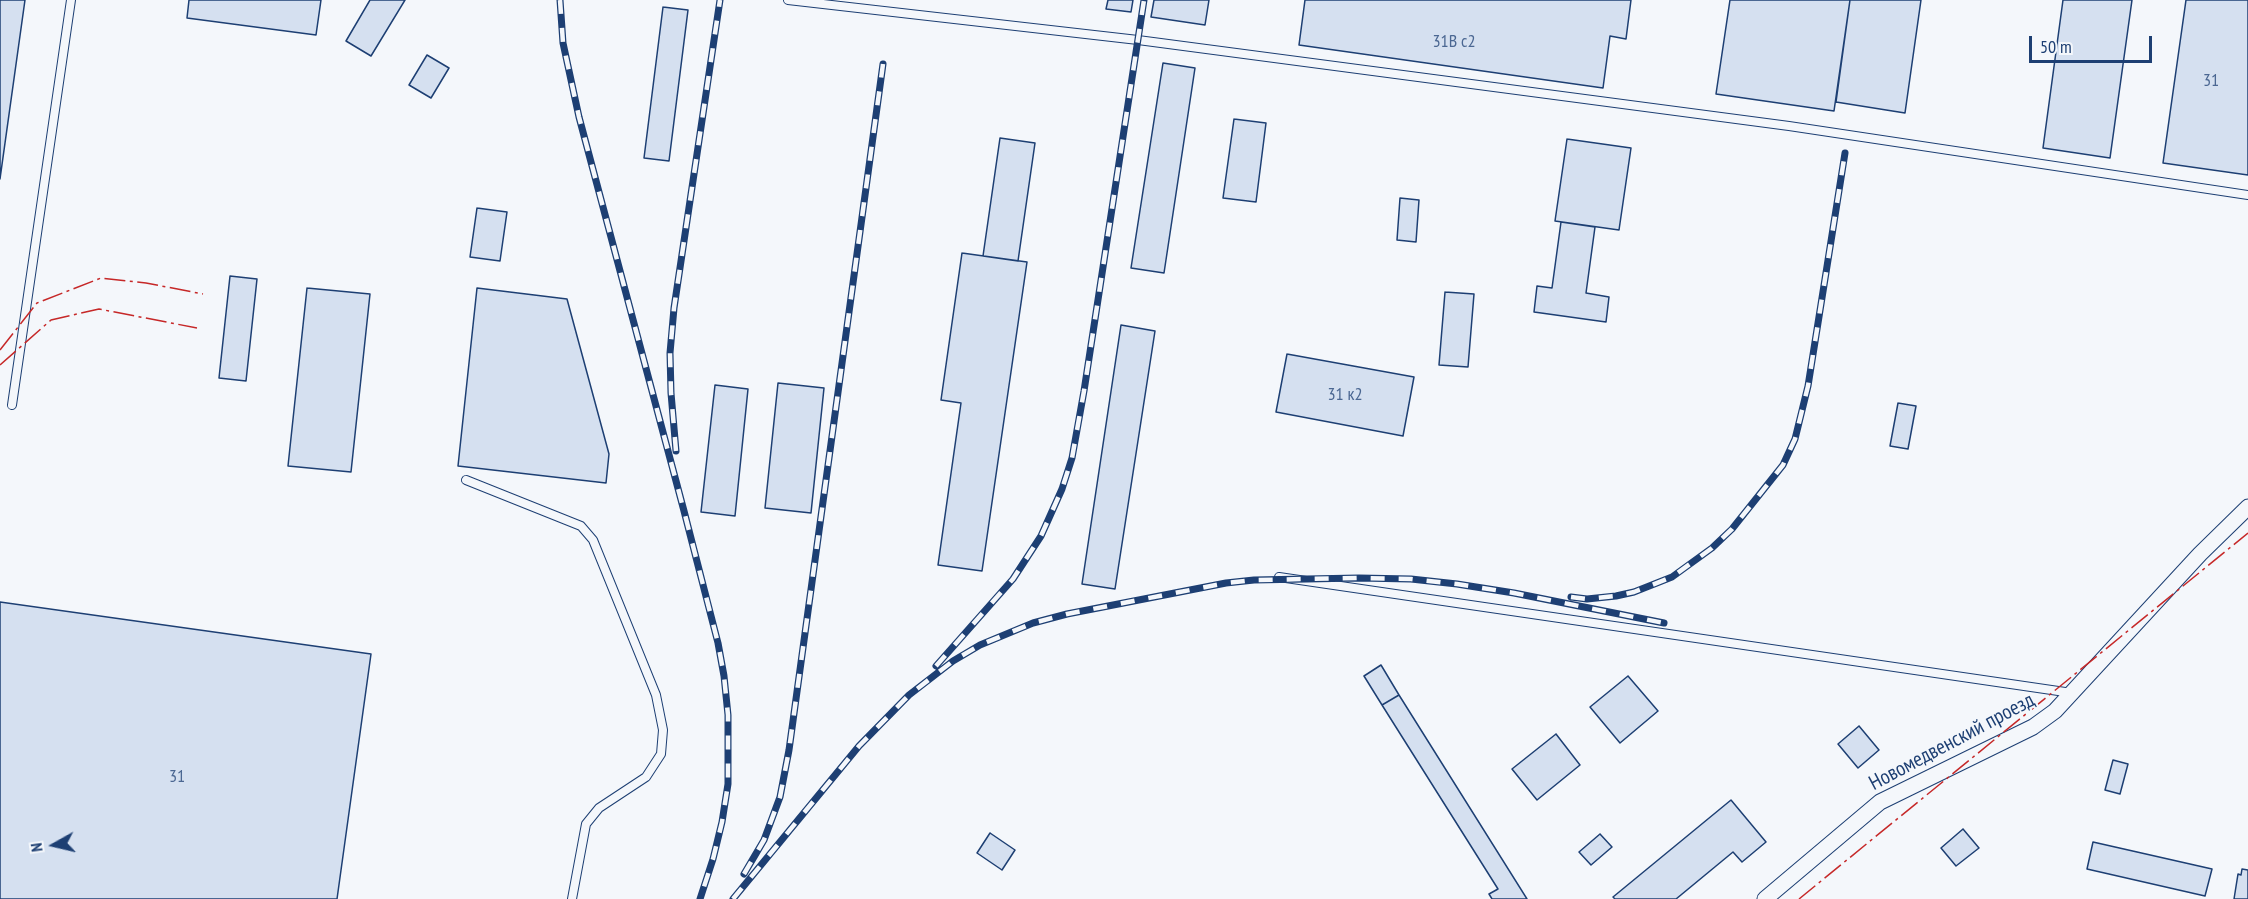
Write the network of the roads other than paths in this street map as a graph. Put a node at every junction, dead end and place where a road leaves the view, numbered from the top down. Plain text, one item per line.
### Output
1 (71, 0) edge
2 (788, 0) edge
3 (2248, 195) edge
4 (12, 405) dead end
5 (466, 480) dead end
6 (2248, 507) edge
7 (1279, 577) dead end
8 (2073, 693) junction
9 (572, 899) edge
10 (1765, 899) edge

1 - 4 lane
2 - 3 lane
5 - 9 lane
6 - 8 street, Новомедвенский проезд
7 - 8 lane
8 - 10 street, Новомедвенский проезд

